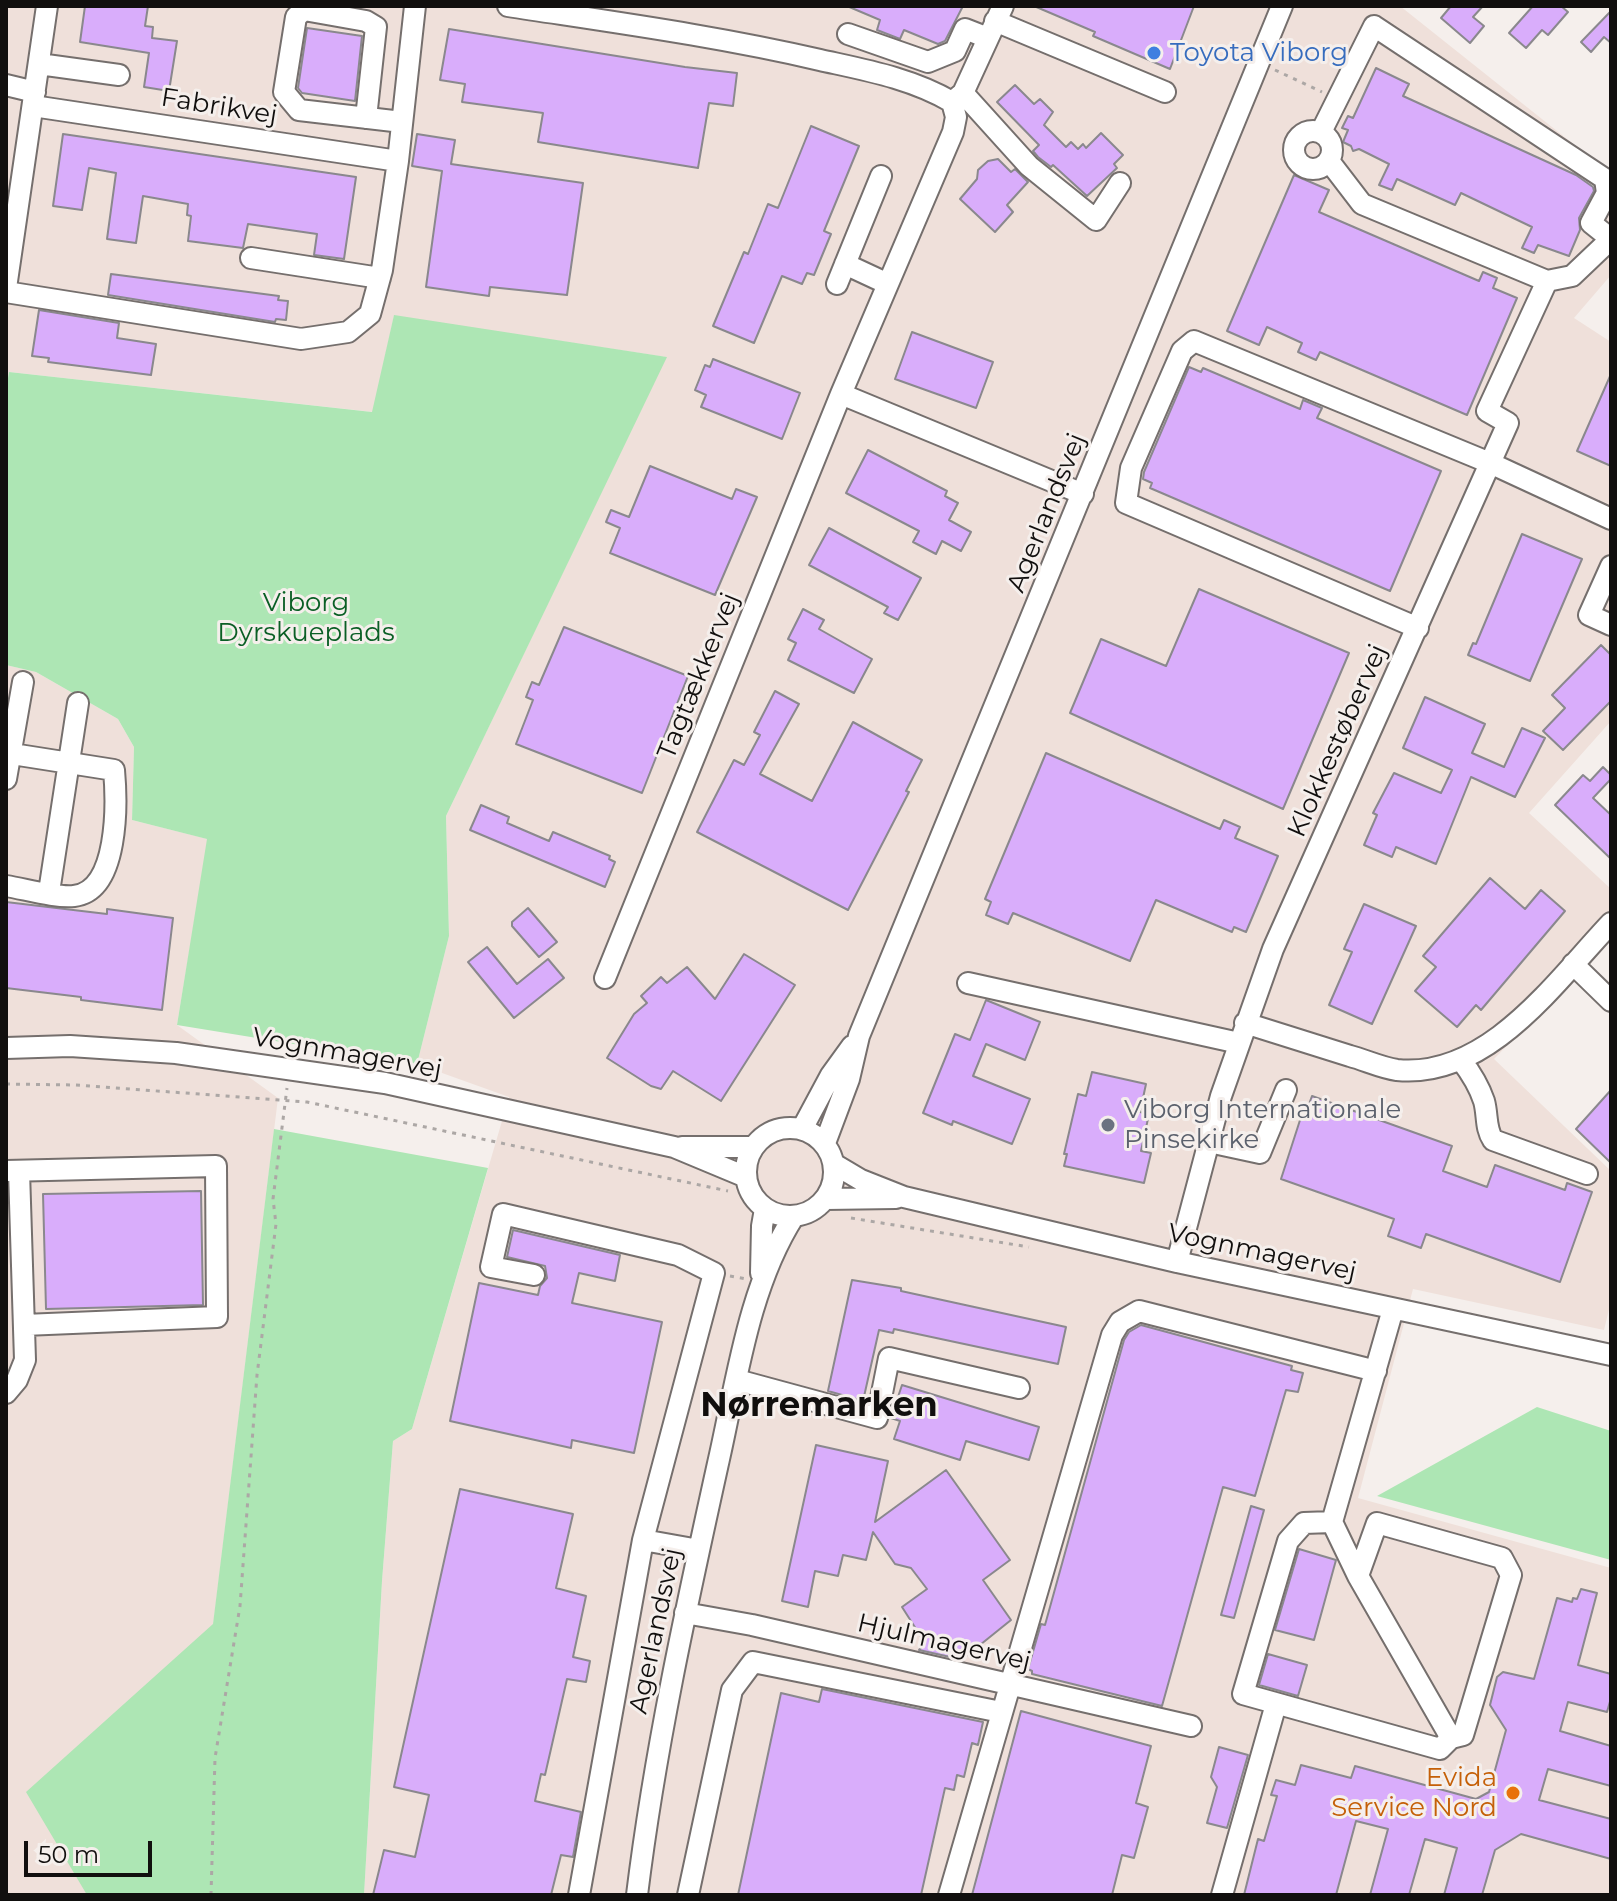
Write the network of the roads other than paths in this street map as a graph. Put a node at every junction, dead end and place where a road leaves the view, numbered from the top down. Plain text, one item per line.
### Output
1 (47, 6) edge
2 (415, 6) edge
3 (508, 6) edge
4 (1282, 7) edge
5 (563, 10) edge
6 (995, 22) edge
7 (848, 34) dead end
8 (907, 55) junction
9 (39, 64) junction
10 (119, 75) dead end
11 (901, 79) junction
12 (6, 85) edge
13 (1165, 92) dead end
14 (958, 98) junction
15 (34, 99) junction
16 (366, 118) junction
17 (402, 122) junction
18 (1321, 132) junction
19 (398, 161) junction
20 (1329, 161) junction
21 (881, 176) dead end
22 (1120, 183) dead end
23 (251, 258) dead end
24 (845, 264) junction
25 (381, 274) junction
26 (1547, 281) junction
27 (837, 284) dead end
28 (888, 284) junction
29 (6, 287) edge
30 (841, 394) junction
31 (1490, 463) junction
32 (1083, 494) junction
33 (1611, 519) edge
34 (1611, 566) edge
35 (1611, 625) edge
36 (1418, 628) junction
37 (23, 682) dead end
38 (78, 703) dead end
39 (8, 753) edge
40 (69, 763) junction
41 (6, 779) edge
42 (6, 886) edge
43 (49, 892) junction
44 (1611, 923) edge
45 (1573, 964) junction
46 (605, 978) dead end
47 (968, 983) dead end
48 (1611, 1001) edge
49 (1242, 1033) junction
50 (859, 1036) junction
51 (6, 1048) edge
52 (1461, 1060) junction
53 (1286, 1090) dead end
54 (802, 1129) junction
55 (1209, 1142) junction
56 (825, 1143) junction
57 (674, 1147) junction
58 (753, 1147) junction
59 (834, 1164) junction
60 (12, 1171) edge
61 (1587, 1174) dead end
62 (746, 1177) junction
63 (904, 1197) junction
64 (826, 1199) junction
65 (760, 1203) junction
66 (794, 1216) junction
67 (1177, 1262) junction
68 (534, 1275) dead end
69 (761, 1281) junction
70 (1393, 1309) junction
71 (24, 1325) junction
72 (1611, 1355) edge
73 (1376, 1371) junction
74 (737, 1380) junction
75 (1019, 1388) dead end
76 (6, 1393) edge
77 (1332, 1522) junction
78 (643, 1540) junction
79 (699, 1550) junction
80 (1358, 1576) junction
81 (685, 1613) junction
82 (1008, 1685) junction
83 (1276, 1704) junction
84 (1001, 1712) junction
85 (1191, 1726) dead end
86 (1451, 1738) junction
87 (579, 1895) edge
88 (637, 1895) edge
89 (688, 1895) edge
90 (949, 1895) edge
91 (1222, 1895) edge

1 - 9 street
2 - 17 street
3 - 5 street
4 - 32 street, Agerlandsvej
5 - 11 street
6 - 8 street
6 - 13 street
6 - 14 street, Tagtækkervej
7 - 8 street
8 - 11 street
9 - 10 street
9 - 15 street
11 - 14 street
12 - 15 street, Fabrikvej
14 - 22 street
14 - 28 street, Tagtækkervej
15 - 19 street, Fabrikvej
15 - 29 street
16 - 16 street
16 - 17 street
17 - 19 street
18 - 20 street
18 - 20 street
18 - 26 street
19 - 25 street
20 - 26 street
21 - 24 street
23 - 25 street
24 - 27 street
24 - 28 street
25 - 29 street
26 - 31 street, Klokkestøbervej
28 - 30 street, Tagtækkervej
30 - 32 street
30 - 46 street, Tagtækkervej
31 - 33 street
31 - 36 street, Klokkestøbervej
31 - 36 street
32 - 50 street, Agerlandsvej
34 - 35 street
36 - 49 street, Klokkestøbervej
37 - 39 street
38 - 40 street
39 - 40 street
39 - 41 street
40 - 43 street
40 - 43 street
42 - 43 street
44 - 45 street
45 - 48 street
45 - 52 street
47 - 49 street
49 - 52 street
49 - 55 street, Klokkestøbervej
50 - 54 street, Agerlandsvej
50 - 56 street, Agerlandsvej
51 - 57 street, Vognmagervej
52 - 61 street
53 - 55 street
54 - 56 street
54 - 58 street
55 - 67 street, Klokkestøbervej
56 - 59 street
57 - 58 street, Vognmagervej
57 - 62 street, Vognmagervej
58 - 62 street
59 - 63 street, Vognmagervej
59 - 64 street
60 - 71 street
60 - 71 street
62 - 65 street
63 - 64 street, Vognmagervej
63 - 67 street, Vognmagervej
64 - 66 street
65 - 66 street
65 - 69 street, Agerlandsvej
66 - 69 street, Agerlandsvej
67 - 70 street, Vognmagervej
68 - 78 street
69 - 74 street, Agerlandsvej
70 - 72 street, Vognmagervej
70 - 73 street
71 - 76 street
73 - 77 street
73 - 82 street
74 - 75 street
74 - 79 street, Agerlandsvej
77 - 80 street
77 - 83 street
78 - 79 street
78 - 87 street
79 - 81 street, Agerlandsvej
80 - 86 street
80 - 86 street
81 - 82 street, Hjulmagervej
81 - 88 street, Agerlandsvej
82 - 84 street
82 - 85 street, Hjulmagervej
83 - 86 street
83 - 91 street
84 - 89 street
84 - 90 street

